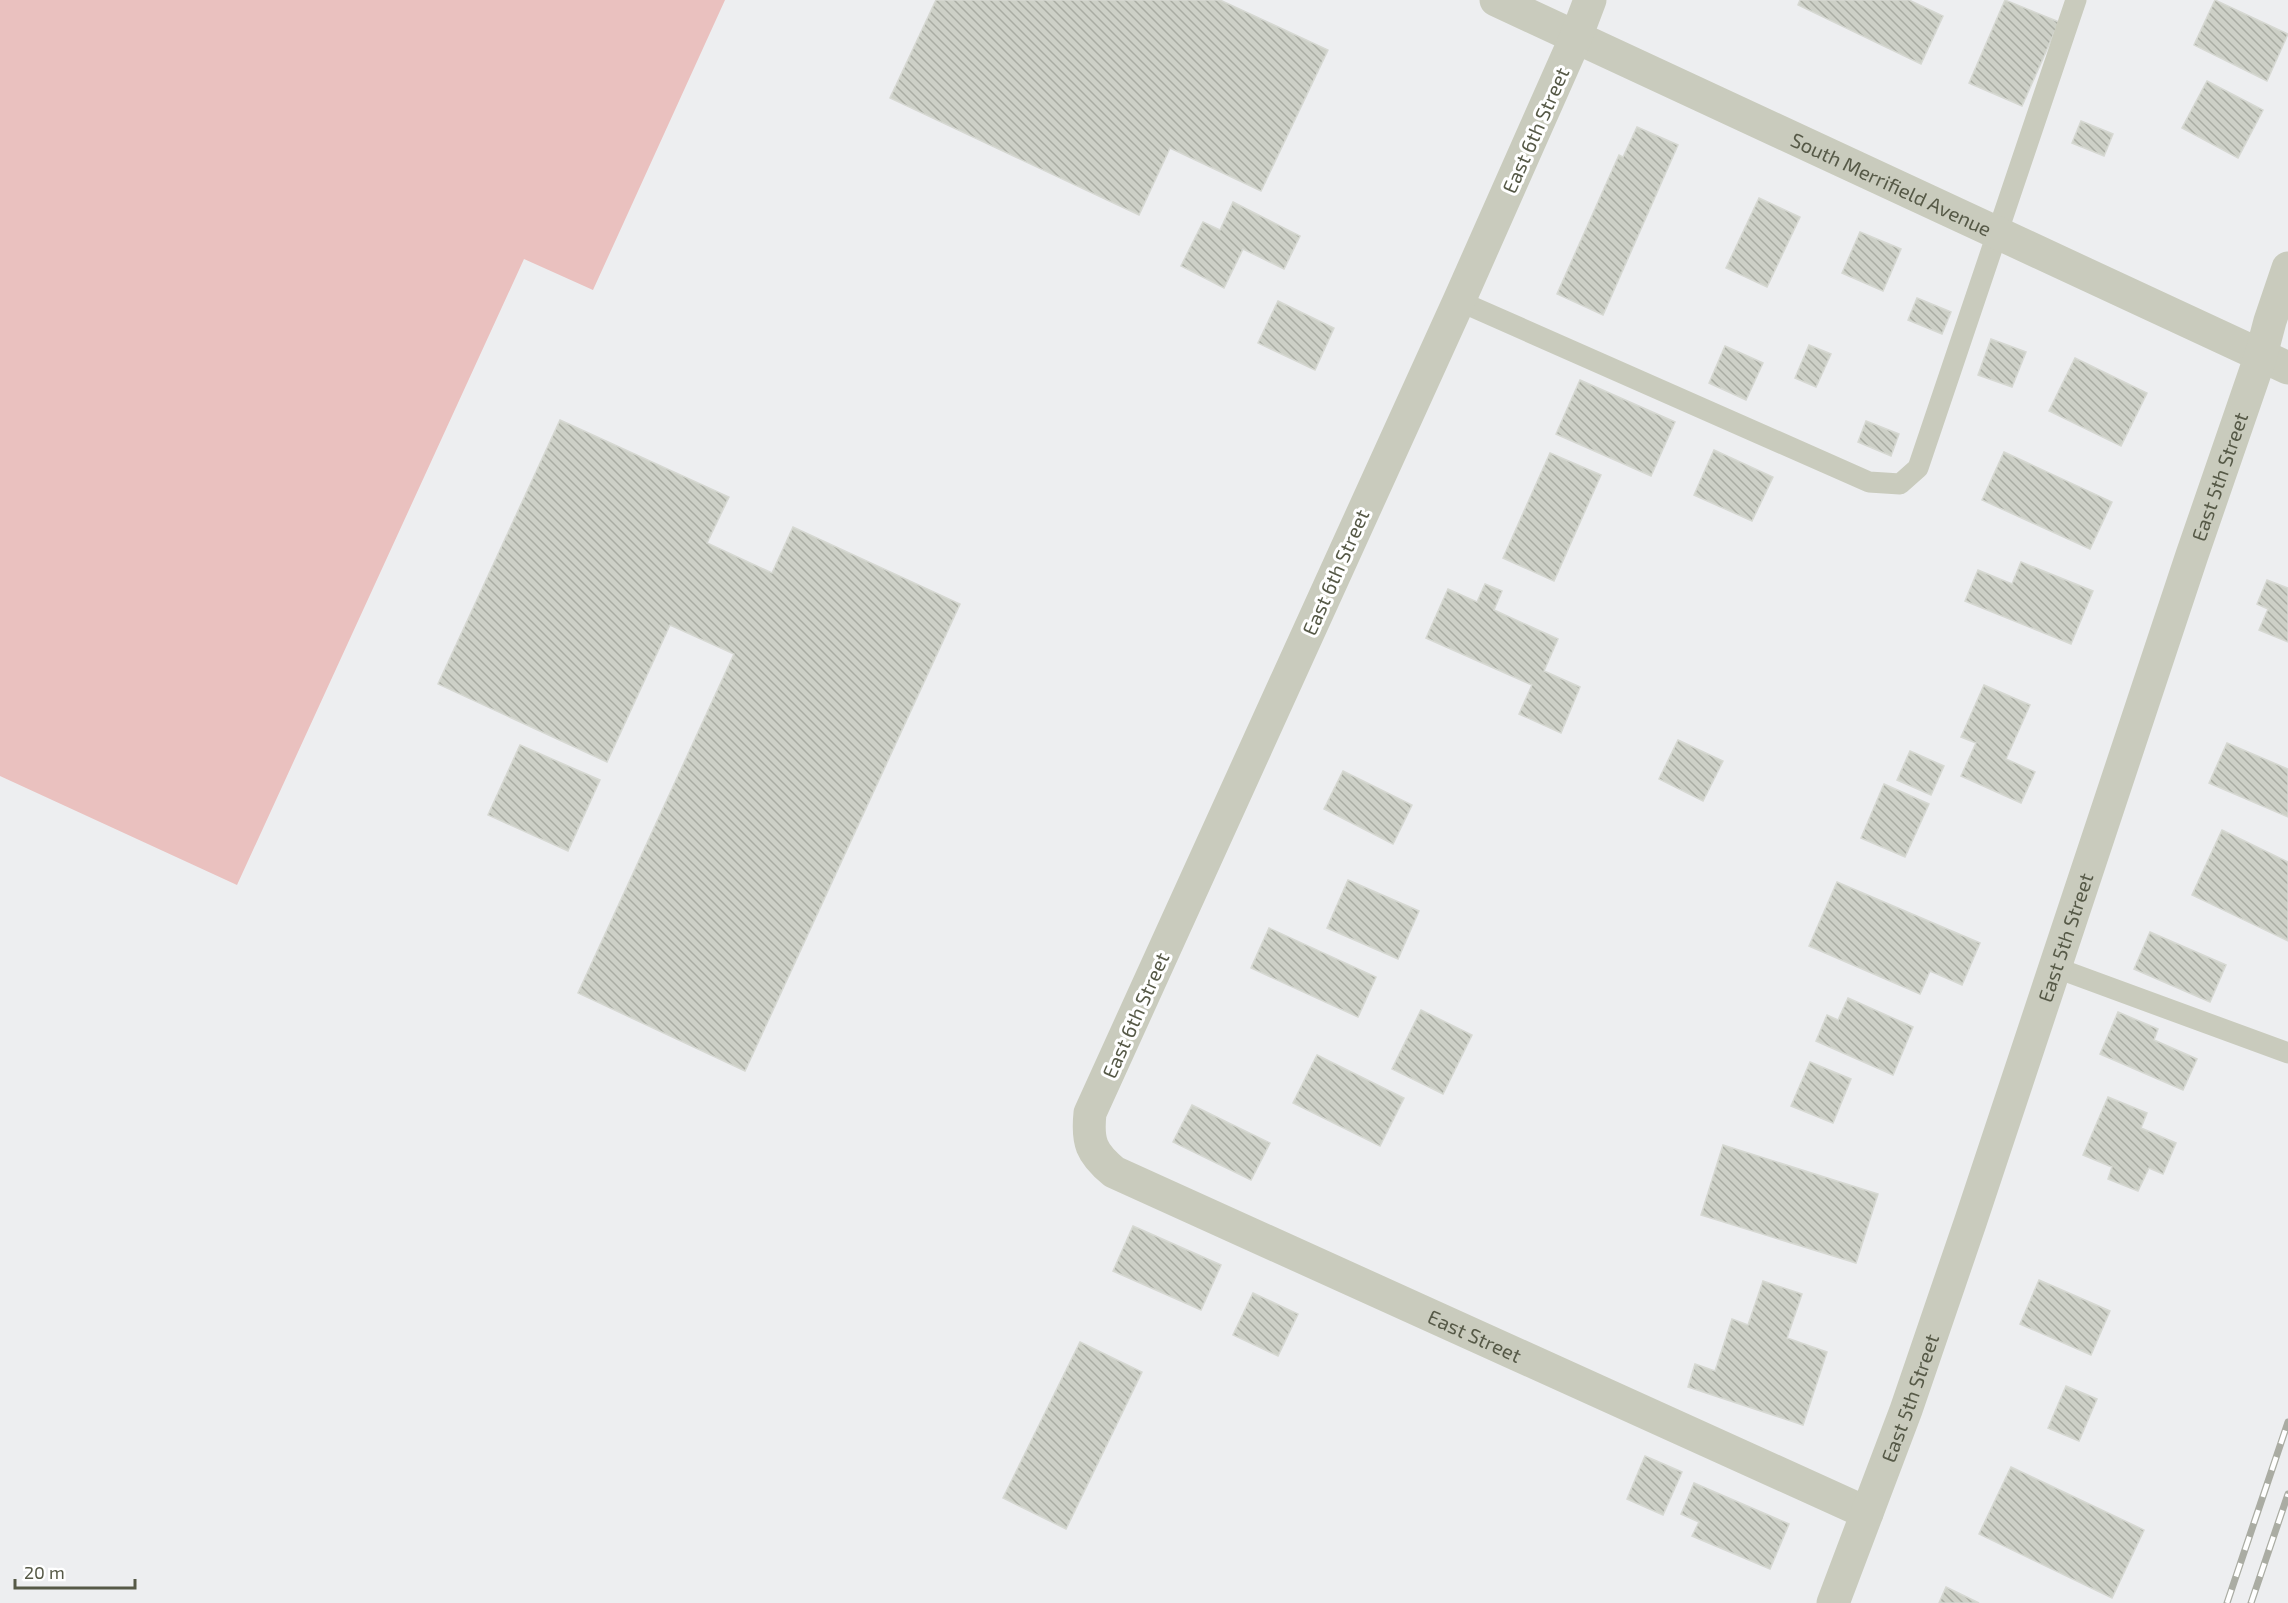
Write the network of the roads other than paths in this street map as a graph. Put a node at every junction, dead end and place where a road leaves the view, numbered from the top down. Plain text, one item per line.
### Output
1 (1496, 0) edge
2 (1590, 0) edge
3 (2076, 0) edge
4 (1576, 37) junction
5 (1998, 234) junction
6 (2288, 268) edge
7 (1459, 301) junction
8 (2275, 362) edge
9 (2054, 967) junction
10 (2288, 1053) edge
11 (1091, 1146) joint
12 (1867, 1513) junction
13 (1833, 1603) edge

1 - 4 street, South Merrifield Avenue
2 - 4 street, East 6th Street
3 - 5 lane
4 - 5 street, South Merrifield Avenue
4 - 7 street, East 6th Street
5 - 7 lane
5 - 8 street, South Merrifield Avenue
6 - 8 street, East 5th Street
7 - 11 street, East 6th Street
8 - 9 street, East 5th Street
9 - 10 lane
9 - 12 street, East 5th Street
11 - 12 street, East Street
12 - 13 street, East 5th Street

